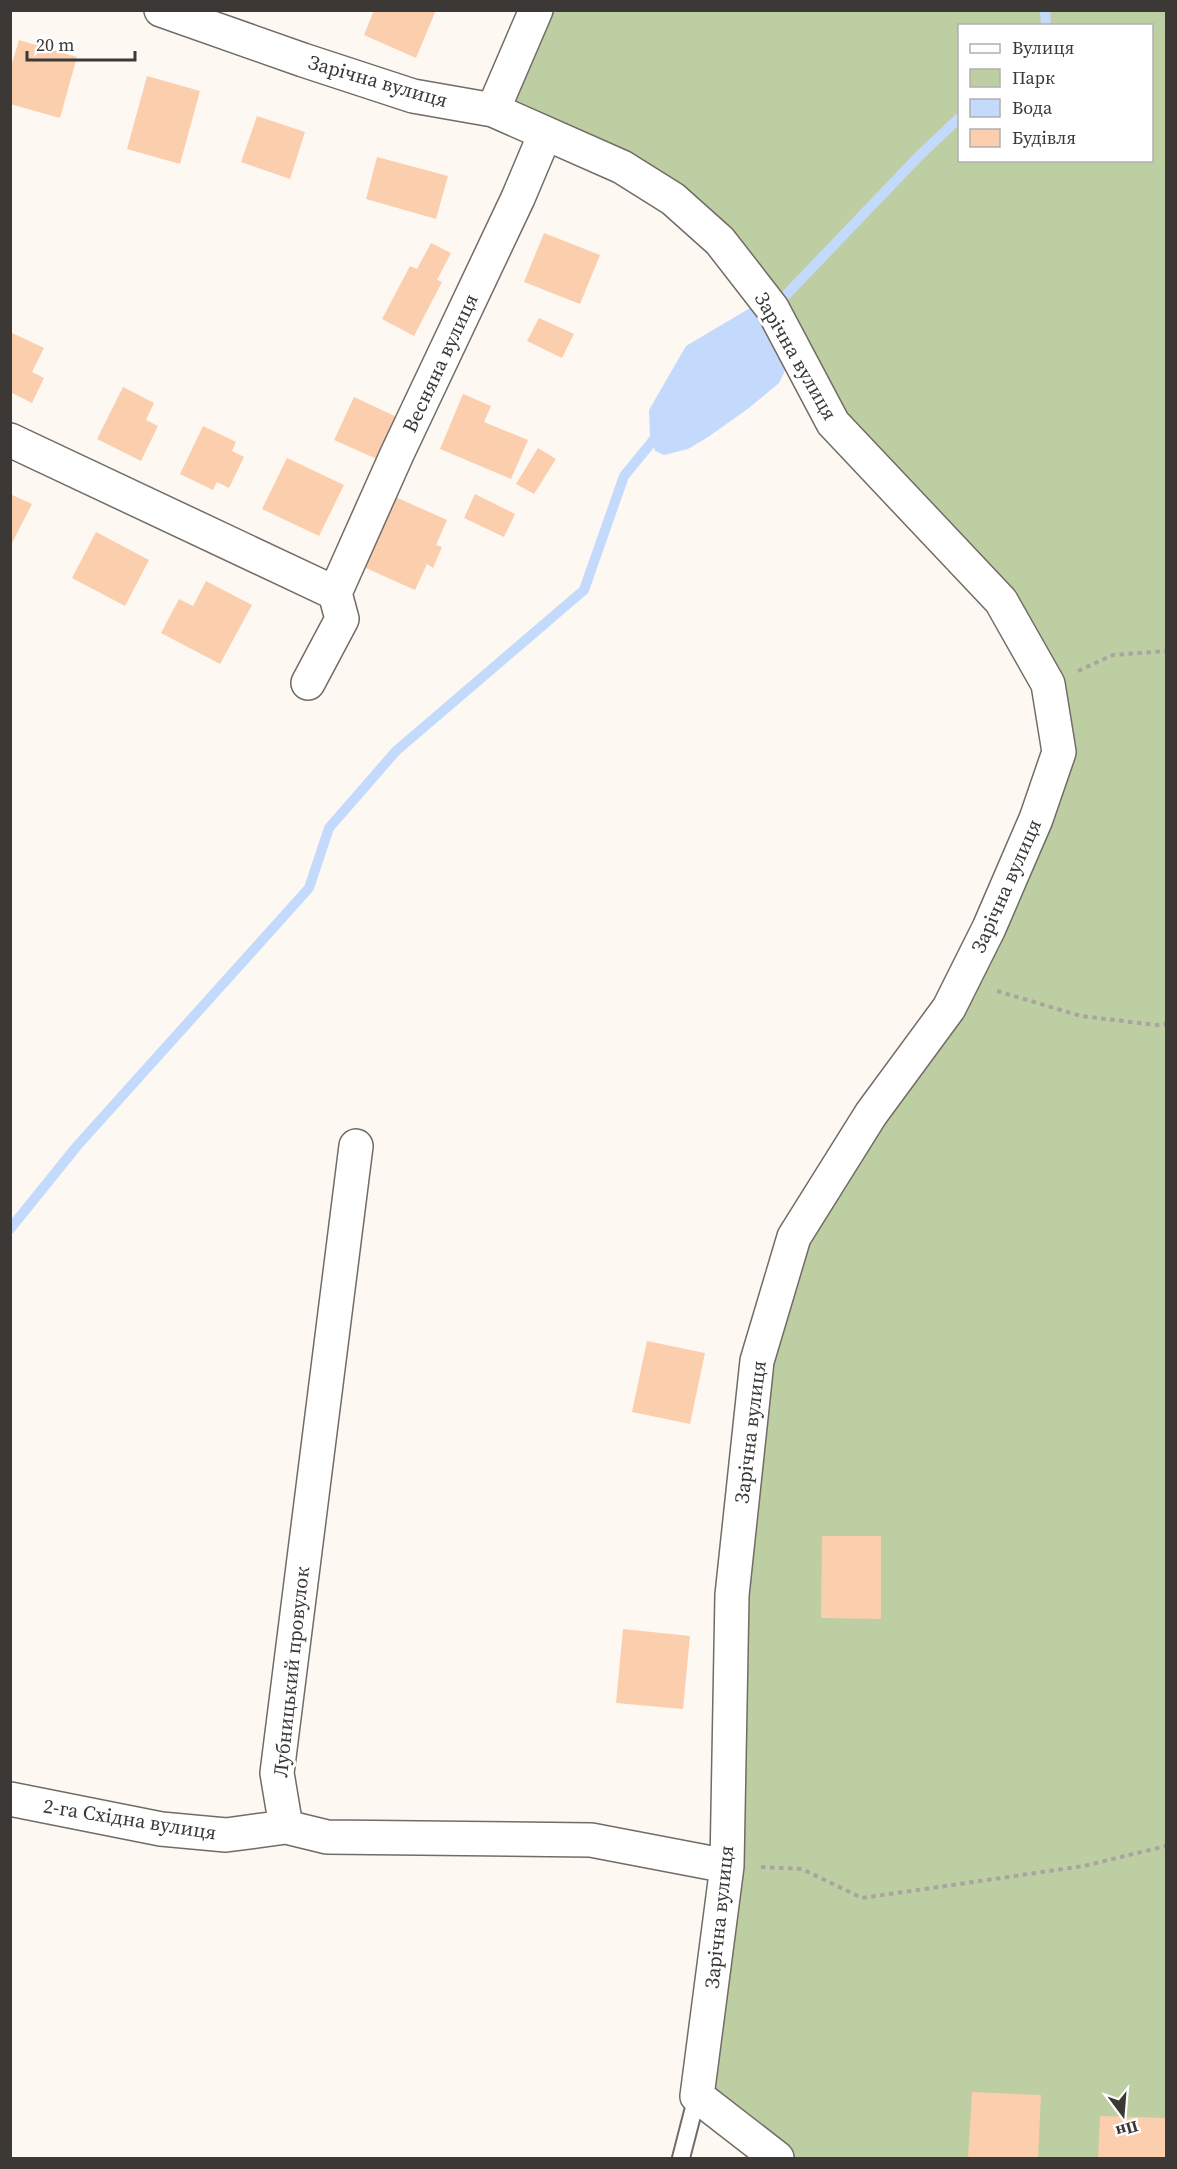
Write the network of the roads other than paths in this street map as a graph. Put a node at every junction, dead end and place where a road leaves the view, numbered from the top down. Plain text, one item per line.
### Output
1 (161, 10) edge
2 (537, 10) edge
3 (493, 110) junction
4 (545, 134) junction
5 (10, 440) edge
6 (335, 592) junction
7 (308, 683) dead end
8 (356, 1146) dead end
9 (10, 1799) edge
10 (286, 1827) junction
11 (727, 1866) junction
12 (697, 2096) junction
13 (681, 2158) edge
14 (777, 2158) edge

1 - 3 street, Зарічна вулиця
2 - 3 street
3 - 4 street, Зарічна вулиця
4 - 6 street, Весняна вулиця
4 - 11 street, Зарічна вулиця
5 - 6 street
6 - 7 street
8 - 10 street, Лубницький провулок
9 - 10 street, 2-га Східна вулиця
10 - 11 street
11 - 12 street, Зарічна вулиця
12 - 13 lane
12 - 14 street

